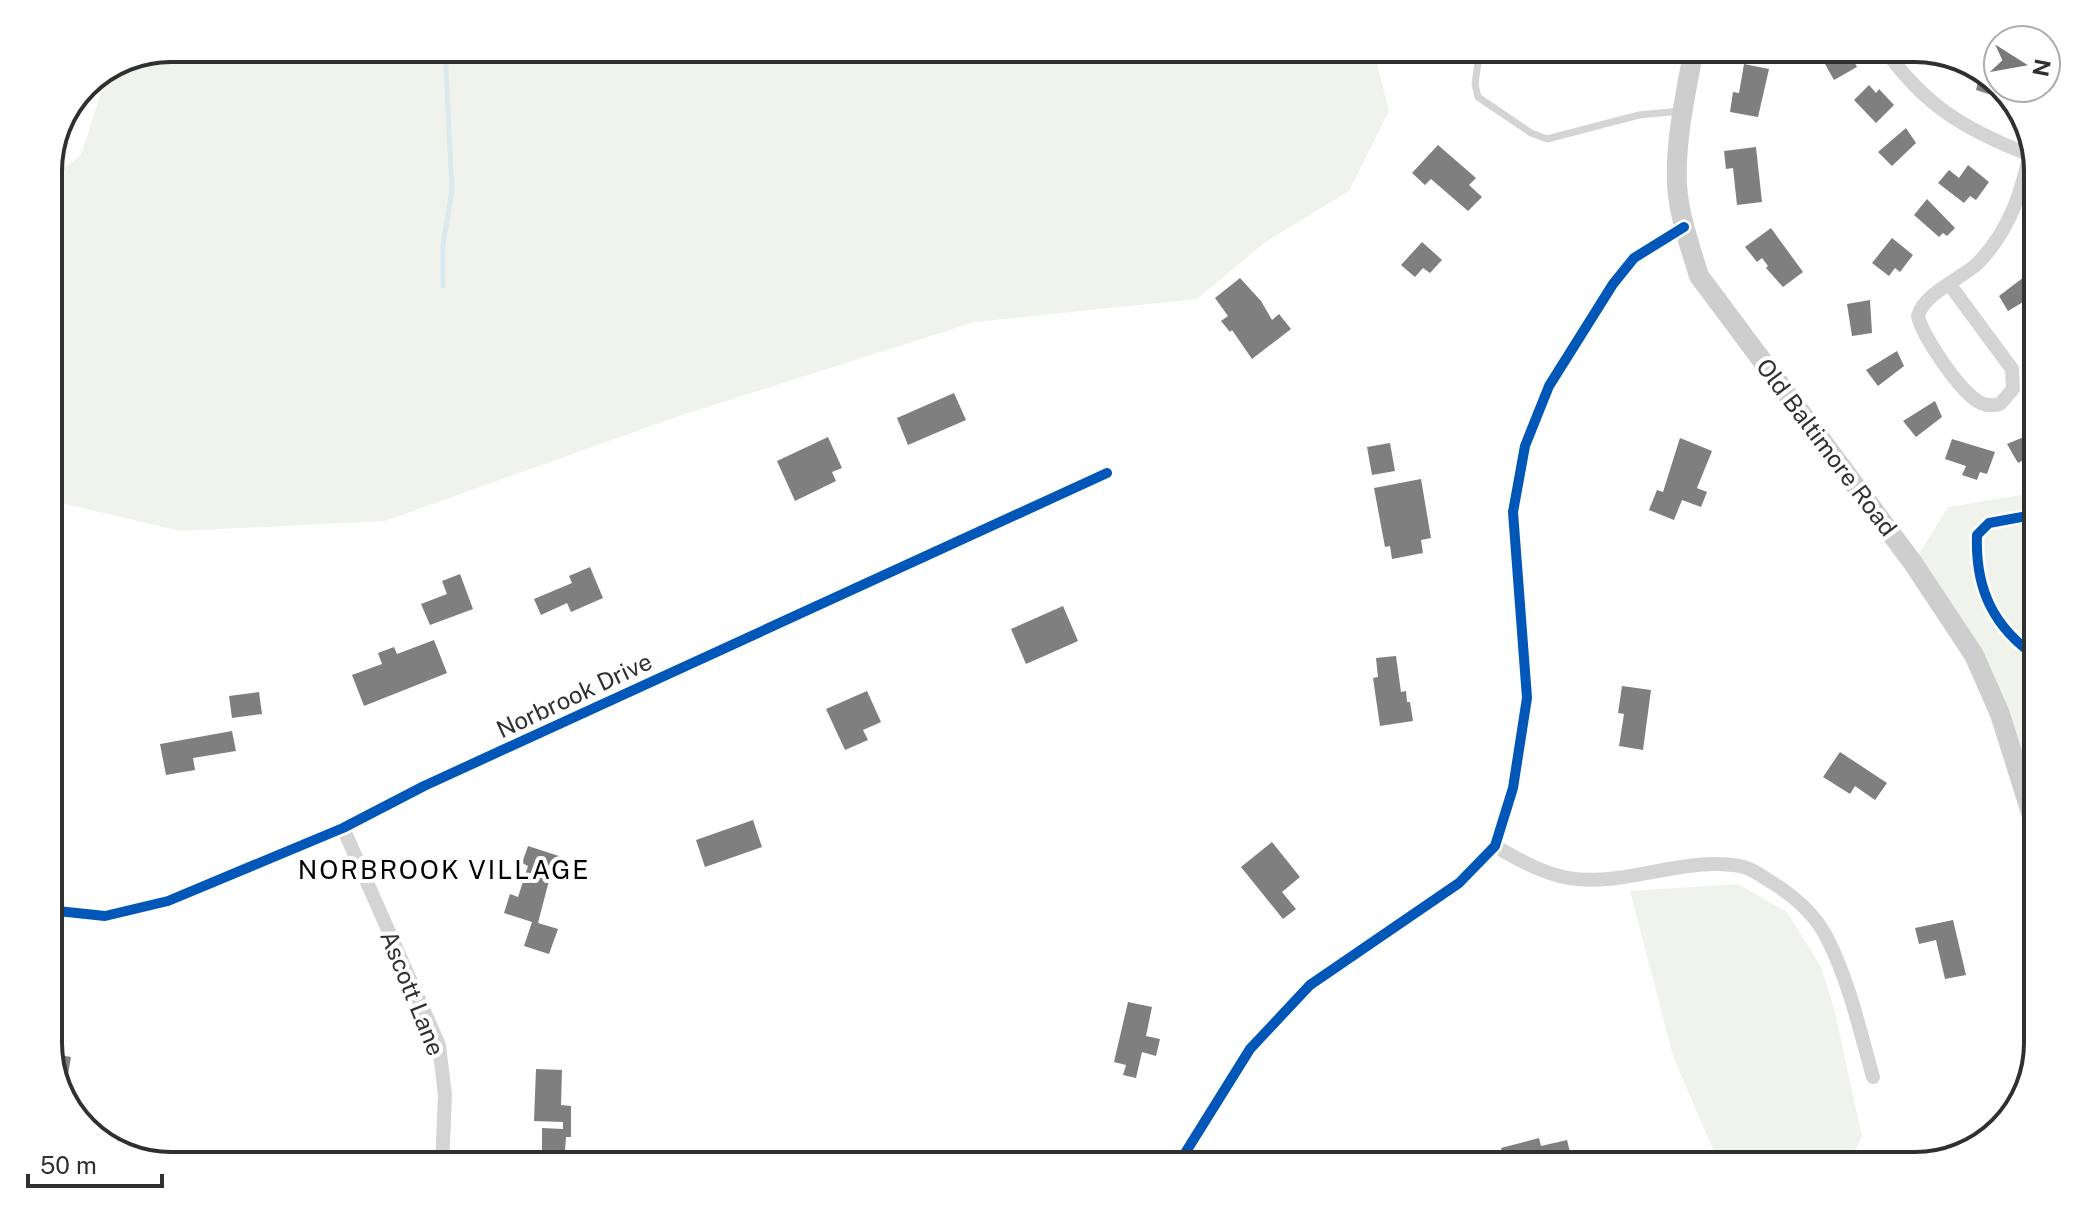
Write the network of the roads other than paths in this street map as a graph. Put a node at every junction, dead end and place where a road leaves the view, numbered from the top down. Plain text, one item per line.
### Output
1 (1478, 62) edge
2 (1692, 62) edge
3 (1894, 62) edge
4 (1683, 110) junction
5 (2021, 147) edge
6 (2024, 174) edge
7 (1684, 227) junction
8 (1950, 285) junction
9 (1107, 473) dead end
10 (2024, 790) edge
11 (343, 828) junction
12 (1495, 846) junction
13 (62, 911) edge
14 (1873, 1077) dead end
15 (443, 1152) edge
16 (1186, 1152) edge

1 - 4 lane
2 - 4 street, Old Baltimore Road
3 - 5 street
4 - 7 street, Old Baltimore Road
6 - 8 street
7 - 10 street, Old Baltimore Road
7 - 12 street
8 - 8 street
9 - 11 street, Norbrook Drive
11 - 13 street, Norbrook Drive
11 - 15 street, Ascott Lane
12 - 14 street
12 - 16 street

